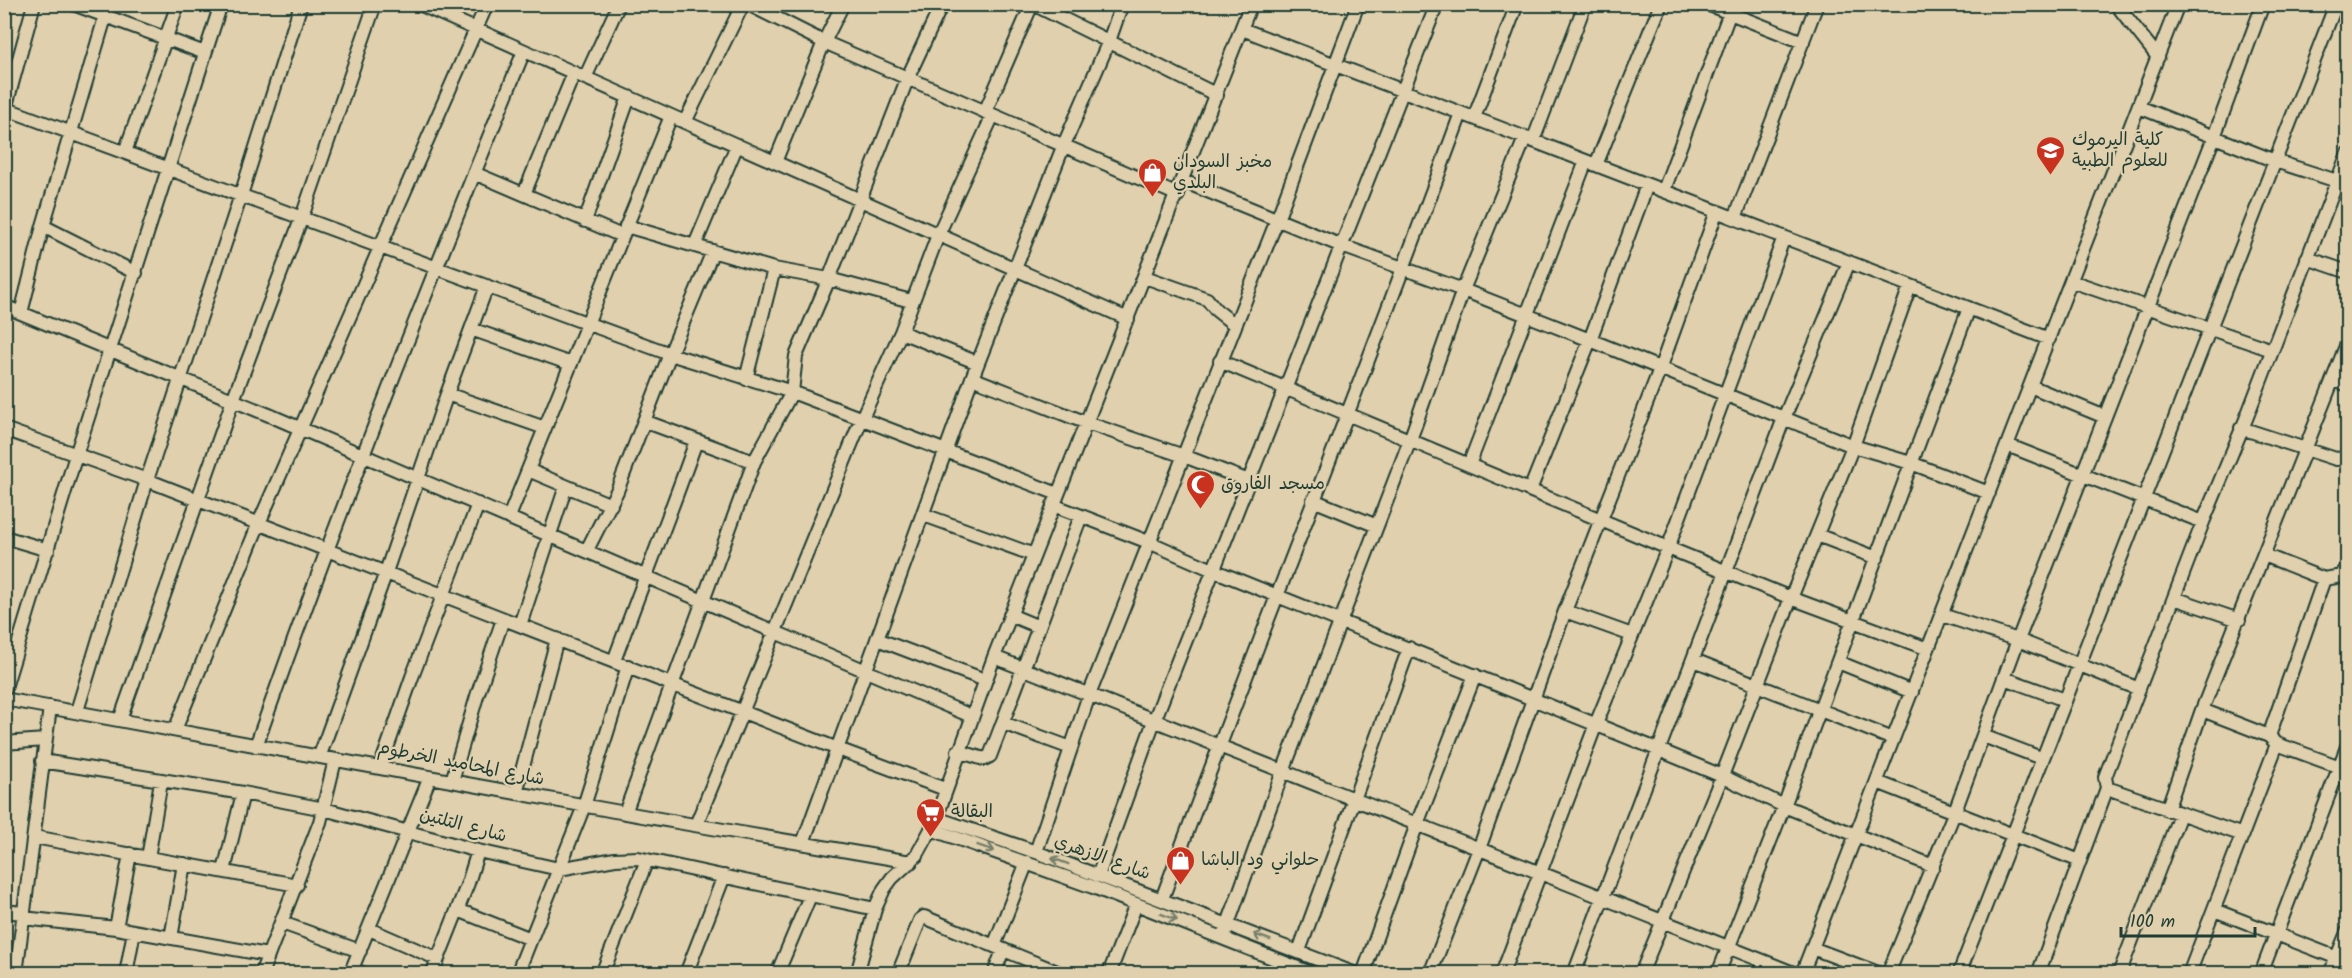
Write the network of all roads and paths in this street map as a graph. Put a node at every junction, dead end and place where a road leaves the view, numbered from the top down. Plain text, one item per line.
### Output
1 (34, 4) edge
2 (72, 4) edge
3 (178, 4) edge
4 (220, 4) edge
5 (301, 4) edge
6 (375, 4) edge
7 (419, 4) edge
8 (487, 4) edge
9 (619, 4) edge
10 (743, 4) edge
11 (748, 4) edge
12 (843, 4) edge
13 (942, 4) edge
14 (1033, 4) edge
15 (1122, 4) edge
16 (1251, 4) edge
17 (1358, 4) edge
18 (1437, 4) edge
19 (1517, 4) edge
20 (1586, 4) edge
21 (1661, 4) edge
22 (1707, 4) edge
23 (1817, 4) edge
24 (2116, 4) edge
25 (2178, 4) edge
26 (2263, 4) edge
27 (2336, 4) edge
28 (1731, 9) edge
29 (107, 11) edge
30 (1242, 29) junction
31 (476, 30) junction
32 (166, 39) junction
33 (1109, 41) junction
34 (824, 42) junction
35 (1803, 42) junction
36 (524, 51) junction
37 (205, 53) junction
38 (2158, 57) junction
39 (1336, 65) junction
40 (580, 76) junction
41 (908, 77) junction
42 (1402, 90) junction
43 (1217, 95) junction
44 (629, 97) junction
45 (2139, 107) junction
46 (5, 110) edge
47 (1461, 113) junction
48 (989, 114) junction
49 (671, 116) junction
50 (1474, 118) junction
51 (685, 122) junction
52 (72, 132) junction
53 (2214, 137) junction
54 (1529, 139) junction
55 (737, 145) junction
56 (1063, 147) junction
57 (125, 152) junction
58 (2348, 153) edge
59 (2275, 161) junction
60 (775, 162) junction
61 (1591, 163) junction
62 (169, 168) junction
63 (474, 173) junction
64 (2337, 181) junction
65 (1183, 182) junction
66 (1647, 184) junction
67 (1664, 190) junction
68 (524, 194) junction
69 (241, 195) junction
70 (1178, 195) junction
71 (860, 200) junction
72 (1717, 211) junction
73 (302, 217) junction
74 (1735, 218) junction
75 (1278, 220) junction
76 (585, 221) junction
77 (43, 226) junction
78 (624, 231) junction
79 (938, 235) junction
80 (1784, 237) junction
81 (695, 245) junction
82 (1342, 246) junction
83 (380, 248) junction
84 (713, 251) junction
85 (2307, 258) junction
86 (1849, 262) junction
87 (437, 268) junction
88 (774, 269) junction
89 (1015, 269) junction
90 (1404, 269) junction
91 (2348, 272) edge
92 (136, 273) junction
93 (1145, 277) junction
94 (829, 279) junction
95 (2071, 281) junction
96 (487, 286) junction
97 (1910, 286) junction
98 (1463, 290) junction
99 (911, 301) junction
100 (4, 306) edge
101 (1969, 308) junction
102 (2148, 308) junction
103 (21, 313) junction
104 (1526, 315) junction
105 (1128, 319) junction
106 (588, 323) junction
107 (1235, 325) junction
108 (471, 329) junction
109 (2210, 329) junction
110 (901, 332) junction
111 (1590, 339) junction
112 (2049, 339) junction
113 (2348, 341) edge
114 (111, 350) junction
115 (2272, 350) junction
116 (670, 354) junction
117 (1220, 361) junction
118 (978, 363) junction
119 (571, 364) junction
120 (1660, 369) junction
121 (181, 378) junction
122 (972, 378) junction
123 (746, 379) junction
124 (2333, 380) junction
125 (2348, 385) edge
126 (2030, 386) junction
127 (1286, 389) junction
128 (792, 392) junction
129 (447, 394) junction
130 (1726, 395) junction
131 (233, 400) junction
132 (1346, 414) junction
133 (2105, 417) junction
134 (862, 418) junction
135 (1784, 418) junction
136 (644, 422) junction
137 (1087, 423) junction
138 (301, 428) junction
139 (545, 428) junction
140 (2241, 428) junction
141 (4, 429) edge
142 (1410, 440) junction
143 (696, 441) junction
144 (2007, 445) junction
145 (1853, 446) junction
146 (946, 450) junction
147 (2306, 450) junction
148 (76, 455) junction
149 (2348, 455) edge
150 (364, 456) junction
151 (1184, 456) junction
152 (754, 462) junction
153 (1911, 463) junction
154 (1469, 465) junction
155 (528, 470) junction
156 (2083, 474) junction
157 (418, 478) junction
158 (147, 480) junction
159 (1249, 481) junction
160 (566, 486) junction
161 (1530, 490) junction
162 (1989, 493) junction
163 (2145, 499) junction
164 (198, 500) junction
165 (1056, 500) junction
166 (1313, 500) junction
167 (478, 504) junction
168 (611, 505) junction
169 (924, 515) junction
170 (1081, 516) junction
171 (509, 517) junction
172 (1601, 519) junction
173 (2203, 522) junction
174 (259, 523) junction
175 (1377, 526) junction
176 (549, 534) junction
177 (1817, 535) junction
178 (4, 537) edge
179 (1151, 543) junction
180 (1668, 548) junction
181 (48, 550) junction
182 (328, 550) junction
183 (587, 550) junction
184 (1034, 555) junction
185 (2264, 555) junction
186 (1877, 558) junction
187 (2348, 563) edge
188 (1213, 570) junction
189 (386, 572) junction
190 (1728, 572) junction
191 (646, 575) junction
192 (2345, 577) edge
193 (2324, 579) junction
194 (1276, 594) junction
195 (444, 595) junction
196 (1791, 598) junction
197 (2174, 598) junction
198 (703, 602) junction
199 (1565, 610) junction
200 (1010, 615) junction
201 (1942, 615) junction
202 (503, 619) junction
203 (1854, 620) junction
204 (2239, 620) junction
205 (1341, 621) junction
206 (520, 625) junction
207 (1039, 627) junction
208 (774, 632) junction
209 (1632, 635) junction
210 (557, 639) junction
211 (877, 639) junction
212 (2018, 640) junction
213 (1409, 648) junction
214 (1928, 649) junction
215 (994, 657) junction
216 (1694, 660) junction
217 (614, 661) junction
218 (1838, 662) junction
219 (2079, 665) junction
220 (627, 666) junction
221 (1023, 669) junction
222 (866, 672) junction
223 (1475, 675) junction
224 (2004, 678) junction
225 (985, 680) junction
226 (672, 684) junction
227 (1757, 686) junction
228 (2139, 689) junction
229 (4, 690) edge
230 (1912, 692) junction
231 (1089, 695) junction
232 (4, 699) edge
233 (1533, 700) junction
234 (2066, 700) junction
235 (50, 707) junction
236 (1820, 710) junction
237 (2202, 710) junction
238 (77, 711) junction
239 (742, 711) junction
240 (971, 716) junction
241 (120, 720) junction
242 (1155, 721) junction
243 (1003, 723) junction
244 (1596, 724) junction
245 (175, 730) junction
246 (1983, 736) junction
247 (1893, 739) junction
248 (45, 740) junction
249 (2273, 740) junction
250 (4, 742) edge
251 (2348, 744) edge
252 (256, 746) junction
253 (1218, 746) junction
254 (1071, 748) junction
255 (838, 749) junction
256 (1659, 750) junction
257 (958, 751) junction
258 (320, 755) junction
259 (2041, 758) junction
260 (335, 759) junction
261 (42, 761) junction
262 (380, 768) junction
263 (2342, 768) edge
264 (1283, 771) junction
265 (1722, 776) junction
266 (430, 777) junction
267 (161, 781) junction
268 (452, 781) junction
269 (1877, 782) junction
270 (2107, 788) junction
271 (945, 789) junction
272 (243, 793) junction
273 (516, 793) junction
274 (1352, 799) junction
275 (584, 806) junction
276 (1784, 806) junction
277 (324, 809) junction
278 (2167, 810) junction
279 (1955, 811) junction
280 (625, 813) junction
281 (2180, 814) junction
282 (934, 824) junction
283 (1417, 824) junction
284 (696, 825) junction
285 (408, 830) junction
286 (2012, 834) junction
287 (1856, 835) junction
288 (2243, 835) junction
289 (34, 837) junction
290 (803, 843) junction
291 (1479, 849) junction
292 (478, 851) junction
293 (1036, 852) junction
294 (130, 854) junction
295 (148, 858) junction
296 (647, 860) junction
297 (2080, 861) junction
298 (911, 862) junction
299 (1027, 862) junction
300 (184, 864) junction
301 (1933, 866) junction
302 (560, 869) junction
303 (224, 871) junction
304 (1539, 872) junction
305 (724, 876) junction
306 (1098, 876) junction
307 (297, 885) junction
308 (810, 896) junction
309 (1603, 898) junction
310 (1162, 899) junction
311 (1136, 904) junction
312 (875, 909) junction
313 (458, 910) junction
314 (2214, 910) junction
315 (4, 911) edge
316 (23, 916) junction
317 (1664, 922) junction
318 (282, 923) junction
319 (1229, 925) junction
320 (116, 928) junction
321 (369, 929) junction
322 (2348, 930) edge
323 (134, 932) junction
324 (2275, 935) junction
325 (171, 938) junction
326 (1223, 938) junction
327 (531, 939) junction
328 (1728, 947) junction
329 (998, 948) junction
330 (1812, 948) junction
331 (360, 951) junction
332 (1299, 951) junction
333 (268, 955) junction
334 (438, 959) junction
335 (2342, 960) edge
336 (356, 972) edge
337 (857, 973) edge
338 (15, 974) edge
339 (126, 974) edge
340 (261, 974) edge
341 (432, 974) edge
342 (517, 974) edge
343 (602, 974) edge
344 (686, 974) edge
345 (777, 974) edge
346 (898, 974) edge
347 (994, 974) edge
348 (1062, 974) edge
349 (1109, 974) edge
350 (1313, 974) edge
351 (1356, 974) edge
352 (1363, 974) edge
353 (1430, 974) edge
354 (1502, 974) edge
355 (1574, 974) edge
356 (1641, 974) edge
357 (1718, 974) edge
358 (1796, 974) edge
359 (1802, 974) edge
360 (1881, 974) edge
361 (1888, 974) edge
362 (1959, 974) edge
363 (2038, 974) edge
364 (2119, 974) edge
365 (2189, 974) edge
366 (2261, 974) edge
367 (2330, 974) edge

1 - 46 street
2 - 29 street
3 - 32 street
4 - 37 street
5 - 69 street
6 - 73 street
7 - 31 street
8 - 31 street
9 - 40 street
10 - 51 street
11 - 34 street
12 - 34 street
13 - 41 street
14 - 33 street
14 - 48 street
15 - 33 street
16 - 30 street
17 - 39 street
18 - 42 street
19 - 50 street
20 - 54 street
21 - 61 street
22 - 28 street
23 - 35 street
24 - 38 street
25 - 38 street
26 - 53 street
27 - 59 street
28 - 35 street
28 - 67 street
29 - 32 street
29 - 52 street
30 - 39 street
30 - 43 street
31 - 36 street
31 - 83 street
32 - 37 street
32 - 57 street
33 - 43 street
33 - 56 street
34 - 41 street
34 - 60 street
35 - 74 street
36 - 40 street
36 - 63 street
37 - 62 street
38 - 45 street
39 - 42 street
39 - 75 street
40 - 44 street
40 - 68 street
41 - 48 street
41 - 71 street
42 - 47 street
42 - 82 street
43 - 65 street
44 - 49 street
44 - 76 street
45 - 53 street
45 - 95 street
46 - 52 street
47 - 50 street
47 - 90 street
48 - 56 street
48 - 79 street
49 - 51 street
49 - 78 street
50 - 54 street
51 - 55 street
52 - 57 street
52 - 77 street
53 - 59 street
53 - 102 street
54 - 61 street
54 - 98 street
55 - 60 street
55 - 81 street
56 - 70 street
56 - 89 street
57 - 62 street
58 - 64 street
59 - 64 street
59 - 109 street
60 - 71 street
61 - 66 street
61 - 104 street
62 - 69 street
62 - 92 street
63 - 68 street
63 - 87 street
64 - 85 street
65 - 70 street
65 - 75 street
66 - 67 street
66 - 111 street
67 - 72 street
68 - 76 street
69 - 73 street
69 - 121 street
70 - 93 street
71 - 79 street
71 - 94 street
72 - 74 street
72 - 120 street
73 - 83 street
73 - 131 street
74 - 80 street
75 - 82 street
75 - 107 street
76 - 78 street
77 - 92 street
77 - 103 street
78 - 81 street
78 - 106 street
79 - 89 street
79 - 99 street
80 - 86 street
80 - 130 street
81 - 84 street
82 - 90 street
82 - 127 street
83 - 87 street
83 - 138 street
84 - 88 street
84 - 116 street
85 - 91 street
85 - 115 street
86 - 97 street
86 - 135 street
87 - 96 street
87 - 150 street
88 - 94 street
88 - 123 street
89 - 105 street
89 - 118 street
90 - 98 street
90 - 132 street
92 - 114 street
93 - 105 street
93 - 107 street
94 - 99 street
94 - 128 street
95 - 102 street
95 - 112 street
96 - 106 street
96 - 108 street
97 - 101 street
97 - 145 street
98 - 104 street
98 - 142 street
99 - 110 street
100 - 103 street
101 - 112 street
101 - 153 street
102 - 109 street
102 - 133 street
103 - 114 street
104 - 111 street
104 - 154 street
105 - 137 street
106 - 116 street
106 - 119 street
107 - 117 street
108 - 119 street
108 - 129 street
109 - 115 street
109 - 163 street
110 - 118 street
110 - 134 street
111 - 120 street
111 - 161 street
112 - 126 street
113 - 124 street
114 - 121 street
114 - 148 street
115 - 140 street
116 - 123 street
116 - 136 street
117 - 127 street
117 - 151 street
118 - 122 street
119 - 139 street
120 - 130 street
120 - 172 street
121 - 131 street
121 - 158 street
122 - 137 street
122 - 146 street
123 - 128 street
124 - 125 street
124 - 147 street
126 - 133 street
126 - 144 street
127 - 132 street
127 - 159 street
128 - 134 street
128 - 152 street
129 - 139 street
129 - 157 street
130 - 135 street
130 - 180 street
131 - 138 street
131 - 164 street
132 - 142 street
132 - 166 street
133 - 156 street
134 - 146 street
134 - 208 street
135 - 145 street
135 - 190 street
136 - 143 street
136 - 168 street
137 - 151 street
137 - 165 street
138 - 150 street
138 - 174 street
139 - 155 street
140 - 147 street
140 - 173 street
141 - 148 street
142 - 154 street
142 - 175 street
143 - 152 street
143 - 191 street
144 - 156 street
144 - 162 street
145 - 153 street
145 - 177 street
146 - 165 street
146 - 169 street
147 - 149 street
147 - 185 street
148 - 158 street
148 - 181 street
150 - 157 street
150 - 182 street
151 - 159 street
151 - 179 street
152 - 198 street
153 - 162 street
153 - 186 street
154 - 161 street
155 - 160 street
155 - 171 street
156 - 163 street
156 - 212 street
157 - 167 street
157 - 189 street
158 - 164 street
158 - 238 street
159 - 188 street
160 - 168 street
160 - 176 street
161 - 172 street
162 - 201 street
163 - 173 street
163 - 219 street
164 - 174 street
164 - 241 street
165 - 170 street
165 - 184 street
166 - 175 street
166 - 194 street
167 - 171 street
167 - 195 street
168 - 183 street
169 - 184 street
169 - 211 street
170 - 179 street
170 - 207 street
171 - 176 street
172 - 180 street
172 - 199 street
173 - 197 street
174 - 182 street
174 - 245 street
175 - 205 street
176 - 183 street
176 - 206 street
177 - 186 street
177 - 196 street
178 - 181 street
179 - 188 street
179 - 231 street
180 - 190 street
180 - 209 street
181 - 229 street
182 - 189 street
182 - 252 street
183 - 191 street
184 - 200 street
185 - 193 street
185 - 204 street
186 - 203 street
187 - 192 street
188 - 194 street
188 - 242 street
189 - 195 street
189 - 258 street
190 - 196 street
190 - 216 street
191 - 198 street
191 - 217 street
192 - 193 street
193 - 249 street
194 - 205 street
194 - 253 street
195 - 202 street
195 - 262 street
196 - 203 street
196 - 227 street
197 - 204 street
197 - 228 street
198 - 208 street
198 - 226 street
199 - 209 street
199 - 233 street
200 - 207 street
200 - 215 street
201 - 212 street
201 - 214 street
202 - 206 street
202 - 268 street
203 - 214 street
203 - 218 street
204 - 237 street
205 - 213 street
205 - 264 street
206 - 210 street
207 - 221 street
208 - 222 street
208 - 239 street
209 - 244 street
210 - 217 street
210 - 273 street
211 - 222 street
211 - 225 street
212 - 219 street
212 - 224 street
213 - 223 street
213 - 274 street
214 - 230 street
215 - 221 street
215 - 225 street
216 - 227 street
216 - 256 street
217 - 220 street
218 - 230 street
218 - 236 street
219 - 228 street
219 - 234 street
220 - 226 street
220 - 275 street
221 - 231 street
221 - 243 street
222 - 240 street
222 - 255 street
223 - 233 street
223 - 283 street
224 - 234 street
224 - 246 street
225 - 240 street
226 - 239 street
226 - 280 street
227 - 236 street
227 - 265 street
228 - 270 street
230 - 247 street
231 - 242 street
231 - 254 street
232 - 235 street, شارع المحاميد الخرطوم
233 - 244 street
233 - 291 street
234 - 259 street
235 - 238 street, شارع المحاميد الخرطوم
235 - 248 street
236 - 247 street
236 - 276 street
237 - 249 street
237 - 278 street
238 - 241 street, شارع المحاميد الخرطوم
239 - 255 street
239 - 284 street
240 - 257 street
241 - 245 street, شارع المحاميد الخرطوم
242 - 253 street
242 - 306 street
243 - 254 street
243 - 257 street
244 - 256 street
244 - 304 street
245 - 252 street, شارع المحاميد الخرطوم
246 - 259 street
246 - 279 street
247 - 269 street
248 - 250 street
248 - 261 street
249 - 263 street
249 - 288 street
251 - 263 street
252 - 258 street, شارع المحاميد الخرطوم
253 - 264 street
253 - 310 street
254 - 293 street
255 - 271 street
255 - 290 street
256 - 265 street
256 - 309 street
257 - 271 street
258 - 260 street, شارع المحاميد الخرطوم
259 - 286 street
260 - 262 street, شارع المحاميد الخرطوم
260 - 277 street
261 - 267 street, شارع التلتين
261 - 289 street
262 - 266 street, شارع المحاميد الخرطوم
263 - 324 street
264 - 274 street
264 - 319 street
265 - 276 street
265 - 317 street
266 - 268 street, شارع المحاميد الخرطوم
266 - 285 street
267 - 272 street, شارع التلتين
267 - 295 street
268 - 273 street, شارع المحاميد الخرطوم
269 - 279 street
269 - 287 street
270 - 278 street
270 - 297 street
271 - 282 street
272 - 277 street, شارع التلتين
272 - 303 street
273 - 275 street, شارع المحاميد الخرطوم
274 - 283 street
274 - 332 street
275 - 280 street, شارع المحاميد الخرطوم
275 - 302 street
276 - 287 street
276 - 328 street
277 - 285 street, شارع التلتين
277 - 307 street
278 - 281 street
279 - 286 street
279 - 301 street
280 - 284 street, شارع المحاميد الخرطوم
281 - 288 street
281 - 364 street
282 - 293 street, شارع الازهري
282 - 298 street
282 -> 299 street, شارع الازهري
283 - 291 street
283 - 352 street
284 - 290 street, شارع المحاميد الخرطوم
285 - 292 street, شارع التلتين
285 - 321 street
286 - 297 street
286 - 362 street
287 - 301 street
287 - 330 street
288 - 314 street
289 - 294 street
289 - 316 street
290 - 298 street, شارع المحاميد الخرطوم
291 - 304 street
291 - 353 street
292 - 302 street, شارع التلتين
292 - 313 street
306 -> 293 street, شارع الازهري
294 - 295 street
294 - 320 street
295 - 300 street
296 - 302 street, شارع التلتين
296 - 305 street, شارع التلتين
296 - 343 street
297 - 363 street
298 - 312 street
299 - 311 street, شارع الازهري
299 - 329 street
300 - 303 street
300 - 325 street
301 - 361 street
302 - 327 street
303 - 307 street
304 - 309 street
304 - 354 street
305 - 308 street, شارع التلتين
305 - 344 street
306 - 310 street, شارع الازهري
307 - 318 street
308 - 312 street, شارع التلتين
308 - 345 street
309 - 317 street
309 - 355 street
310 - 319 street, شارع الازهري
311 -> 326 street, شارع الازهري
311 - 349 street
312 - 337 street
313 - 327 street
313 - 334 street
314 - 324 street
314 - 365 street
315 - 316 street
316 - 320 street
316 - 338 street
317 - 328 street
317 - 356 street
318 - 331 street
318 - 333 street
319 - 326 street
332 -> 319 street, شارع الازهري
320 - 323 street
321 - 331 street
321 - 334 street
322 - 335 street
323 - 325 street
323 - 339 street
324 - 335 street
324 - 366 street
325 - 333 street
326 - 350 street, شارع الازهري
327 - 342 street
328 - 357 street
328 - 358 street
329 - 346 street
329 - 347 street
329 - 348 street
330 - 359 street
330 - 360 street
331 - 336 street
332 - 351 street, شارع الازهري
333 - 340 street
334 - 341 street
335 - 367 street

